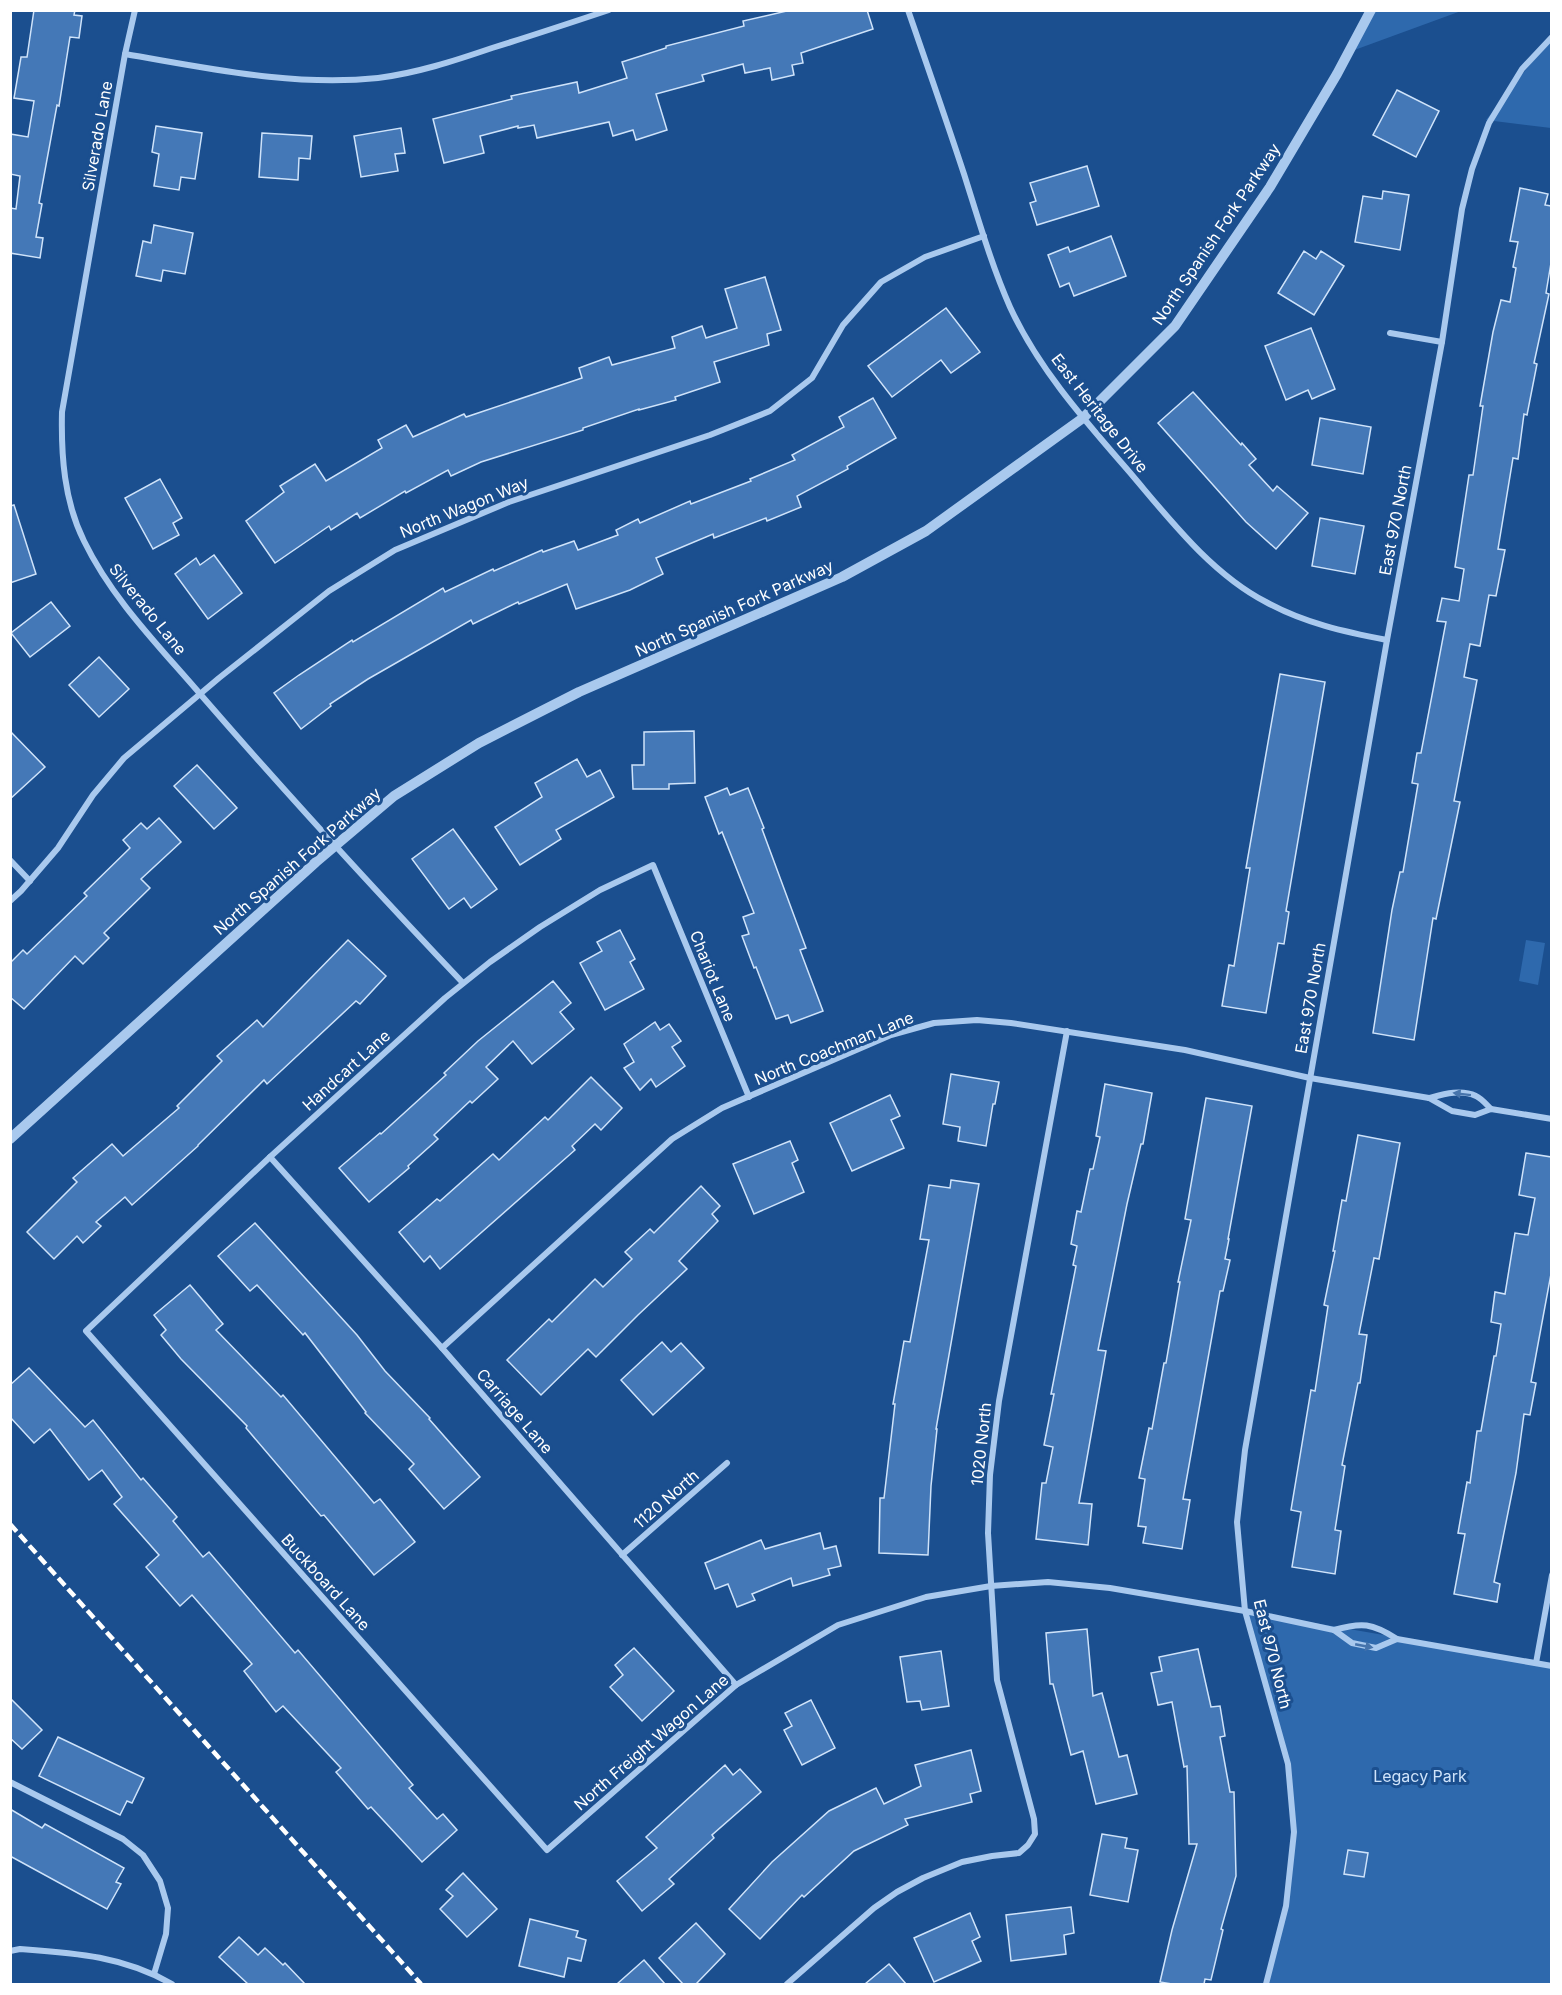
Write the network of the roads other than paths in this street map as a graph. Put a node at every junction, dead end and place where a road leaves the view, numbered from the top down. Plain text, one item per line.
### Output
1 (135, 10) edge
2 (609, 10) edge
3 (908, 10) edge
4 (1371, 10) edge
5 (1551, 37) edge
6 (125, 54) junction
7 (984, 236) junction
8 (1390, 333) dead end
9 (1442, 342) junction
10 (1083, 418) junction
11 (1387, 640) junction
12 (201, 694) junction
13 (335, 845) junction
14 (10, 860) edge
15 (653, 865) joint
16 (30, 881) junction
17 (10, 901) edge
18 (463, 983) junction
19 (1066, 1031) junction
20 (1310, 1078) junction
21 (748, 1097) junction
22 (1429, 1098) junction
23 (1491, 1108) junction
24 (1551, 1119) edge
25 (10, 1139) edge
26 (270, 1157) junction
27 (86, 1331) joint
28 (442, 1348) junction
29 (727, 1463) dead end
30 (622, 1555) junction
31 (1551, 1575) edge
32 (991, 1586) junction
33 (1245, 1611) junction
34 (1334, 1630) junction
35 (1397, 1639) junction
36 (1536, 1663) junction
37 (1551, 1666) edge
38 (736, 1685) junction
39 (10, 1782) edge
40 (547, 1850) joint
41 (10, 1951) edge
42 (154, 1974) junction
43 (172, 1984) edge
44 (787, 1984) edge
45 (1266, 1984) edge

1 - 6 street, Silverado Lane
2 - 6 street
3 - 7 street, East Heritage Drive
4 - 10 street, North Spanish Fork Parkway
5 - 9 street, East 970 North
6 - 12 street, Silverado Lane
7 - 10 street, East Heritage Drive
7 - 12 street, North Wagon Way
8 - 9 street
9 - 11 street, East 970 North
10 - 11 street, East Heritage Drive
10 - 13 street, North Spanish Fork Parkway
11 - 20 street, East 970 North
12 - 13 street, Silverado Lane
12 - 16 street, North Wagon Way
13 - 18 street, Silverado Lane
13 - 25 street, North Spanish Fork Parkway
14 - 16 street
15 - 18 street, Handcart Lane
15 - 21 street, Chariot Lane
16 - 17 street, North Wagon Way
18 - 26 street, Handcart Lane
19 - 20 street, North Coachman Lane
19 - 21 street, North Coachman Lane
19 - 32 street, 1020 North
20 - 22 street, North Coachman Lane
20 - 33 street, East 970 North
21 - 28 street, North Coachman Lane
22 - 23 street, North Coachman Lane
23 -> 22 street, North Coachman Lane
23 - 24 street, North Coachman Lane
26 - 27 street, Handcart Lane
26 - 28 street, Carriage Lane
27 - 40 street, Buckboard Lane
28 - 30 street, Carriage Lane
29 - 30 street, 1120 North
30 - 38 street, Carriage Lane
31 - 36 street
32 - 33 street, North Freight Wagon Lane
32 - 38 street, North Freight Wagon Lane
32 - 44 street, 1020 North
33 - 34 street, North Freight Wagon Lane
33 - 45 street, East 970 North
34 - 35 street, North Freight Wagon Lane
34 -> 35 street, North Freight Wagon Lane
35 - 36 street, North Freight Wagon Lane
36 - 37 street, North Freight Wagon Lane
38 - 40 street, North Freight Wagon Lane
39 - 42 street
41 - 42 street
42 - 43 street

